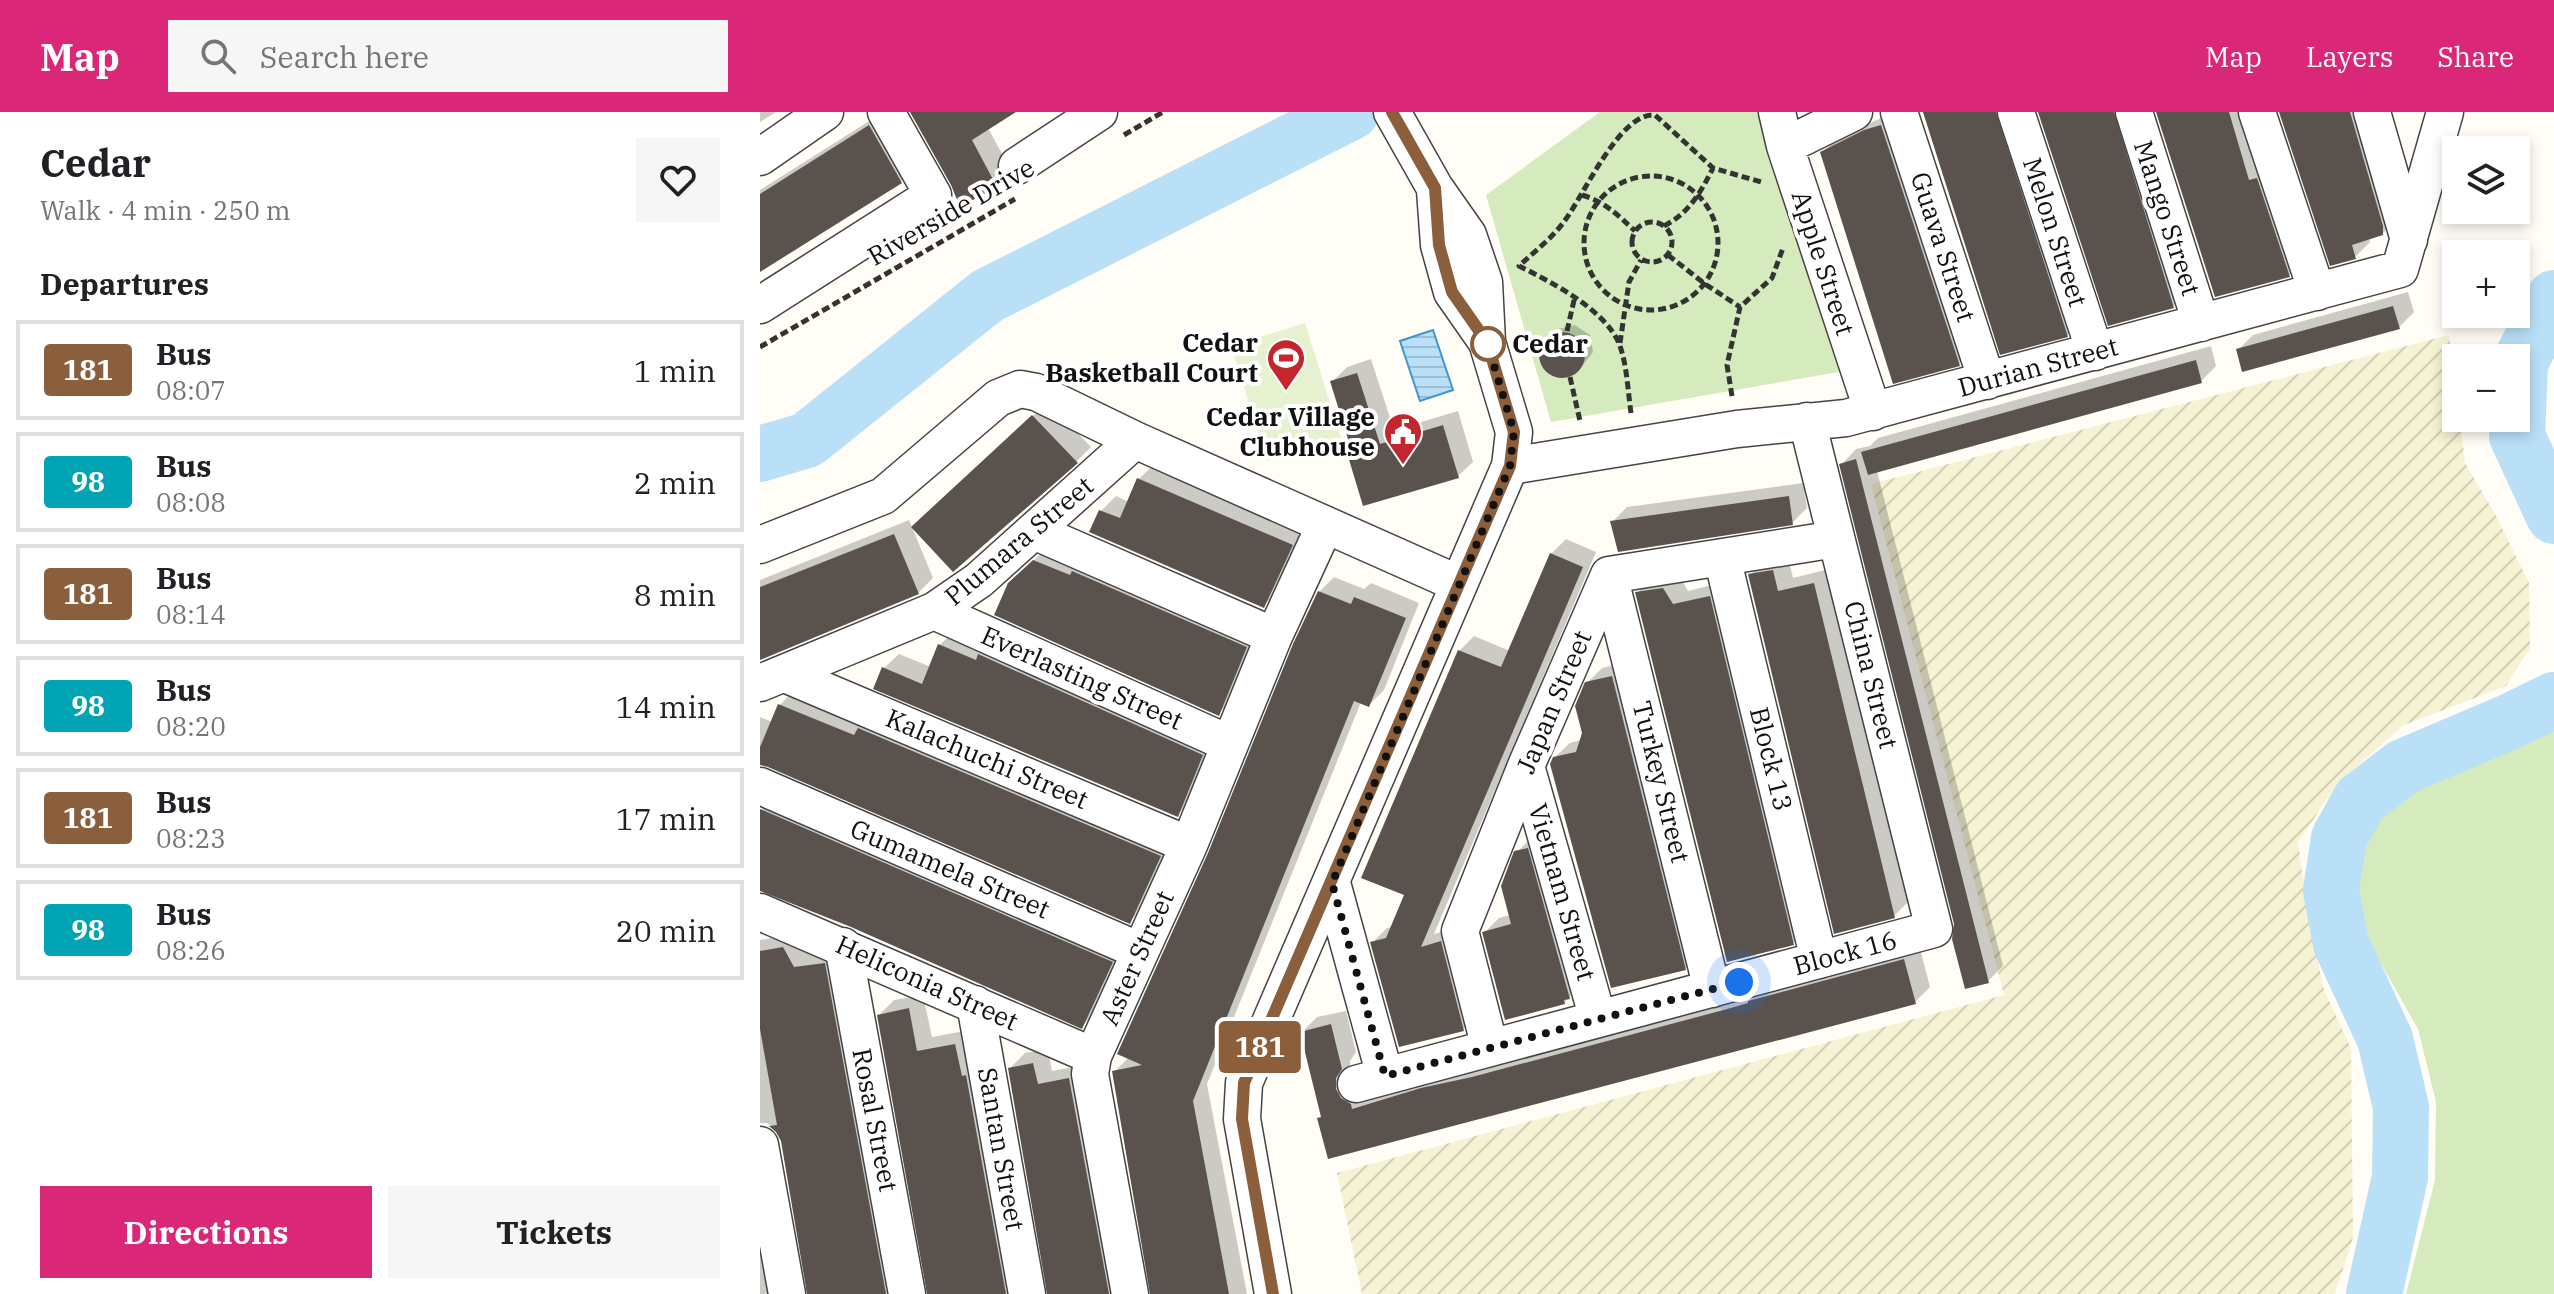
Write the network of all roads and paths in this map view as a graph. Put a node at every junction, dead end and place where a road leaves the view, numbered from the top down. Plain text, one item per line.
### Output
1 (825, 112) edge
2 (886, 112) edge
3 (1163, 112) edge
4 (1392, 112) edge
5 (1854, 112) edge
6 (1899, 112) edge
7 (2016, 112) edge
8 (2134, 112) edge
9 (2257, 112) edge
10 (2372, 112) edge
11 (2445, 112) edge
12 (1111, 124) edge
13 (1781, 129) edge
14 (760, 157) edge
15 (1713, 168) junction
16 (1016, 182) joint
17 (1769, 184) dead end
18 (1582, 195) junction
19 (1699, 196) junction
20 (1599, 200) junction
21 (1664, 226) junction
22 (1635, 231) junction
23 (1788, 233) dead end
24 (2409, 240) junction
25 (1668, 255) junction
26 (1641, 260) junction
27 (1705, 284) junction
28 (2317, 292) junction
29 (1575, 296) junction
30 (760, 305) edge
31 (1624, 305) junction
32 (1740, 307) junction
33 (2201, 323) junction
34 (1567, 331) dead end
35 (1620, 344) junction
36 (760, 347) edge
37 (2095, 352) junction
38 (1570, 377) dead end
39 (1987, 381) junction
40 (1873, 412) junction
41 (1807, 421) junction
42 (1737, 429) junction
43 (1135, 440) junction
44 (1635, 444) junction
45 (1587, 453) junction
46 (1510, 466) junction
47 (1325, 525) junction
48 (1036, 532) junction
49 (1836, 539) junction
50 (760, 545) edge
51 (1722, 557) junction
52 (1609, 575) junction
53 (1459, 584) junction
54 (934, 611) junction
55 (1274, 636) junction
56 (772, 678) edge
57 (1230, 744) junction
58 (1526, 766) junction
59 (760, 786) edge
60 (1189, 845) junction
61 (1332, 883) junction
62 (760, 912) edge
63 (1934, 929) joint
64 (843, 946) junction
65 (1140, 951) junction
66 (1819, 960) junction
67 (1712, 989) junction
68 (975, 1004) junction
69 (1598, 1019) junction
70 (1490, 1048) junction
71 (1093, 1056) junction
72 (760, 1145) edge
73 (787, 1294) edge
74 (907, 1294) edge
75 (1027, 1294) edge
76 (1130, 1294) edge
77 (1273, 1294) edge

1 - 14 street
2 - 30 street
3 - 12 path
4 - 46 street
5 - 13 street
6 - 39 street, Guava Street
7 - 37 street, Melon Street
8 - 33 street, Mango Street
9 - 28 street
10 - 24 street
11 - 24 street, Durian Street
12 - 16 street
13 - 40 street, Apple Street
15 - 17 path
15 - 18 path
15 - 19 path
16 - 36 path, Riverside Drive
18 - 20 path
18 - 29 path
19 - 20 path
19 - 21 path
19 - 27 path
20 - 22 path
20 - 31 path
21 - 22 path
21 - 25 path
22 - 26 path
23 - 32 path
24 - 28 street, Durian Street
25 - 26 path
25 - 27 path
26 - 31 path
27 - 31 path
27 - 32 path
28 - 33 street, Durian Street
29 - 34 path
29 - 35 path
31 - 35 path
32 - 42 path
33 - 37 street, Durian Street
35 - 44 path
37 - 39 street, Durian Street
38 - 45 path
39 - 40 street, Durian Street
40 - 41 street, Durian Street
41 - 42 street, Durian Street
41 - 49 street, China Street
42 - 44 street, Durian Street
43 - 47 street
43 - 48 street, Plumara Street
43 - 50 street
44 - 45 street, Durian Street
45 - 46 street, Durian Street
46 - 53 street
47 - 53 street
47 - 55 street, Aster Street
48 - 54 street, Plumara Street
48 - 55 street
49 - 51 street
49 - 63 street, China Street
51 - 52 street
51 - 66 street, Block 13
52 - 58 street, Japan Street
52 - 67 street, Turkey Street
53 - 61 street
54 - 56 street, Plumara Street
54 - 57 street, Everlasting Street
55 - 57 street, Aster Street
56 - 60 street, Kalachuchi Street
57 - 60 street, Aster Street
58 - 69 street, Vietnam Street
58 - 70 street, Japan Street
59 - 65 street, Gumamela Street
60 - 65 street, Aster Street
61 - 70 street, Block 16
61 - 77 street
62 - 64 street, Heliconia Street
63 - 66 street, Block 16
64 - 68 street, Heliconia Street
64 - 74 street, Rosal Street
65 - 71 street, Aster Street
66 - 67 street, Block 16
67 - 69 street, Block 16
68 - 71 street, Heliconia Street
68 - 75 street, Santan Street
69 - 70 street, Block 16
71 - 76 street, Aster Street
72 - 73 street

